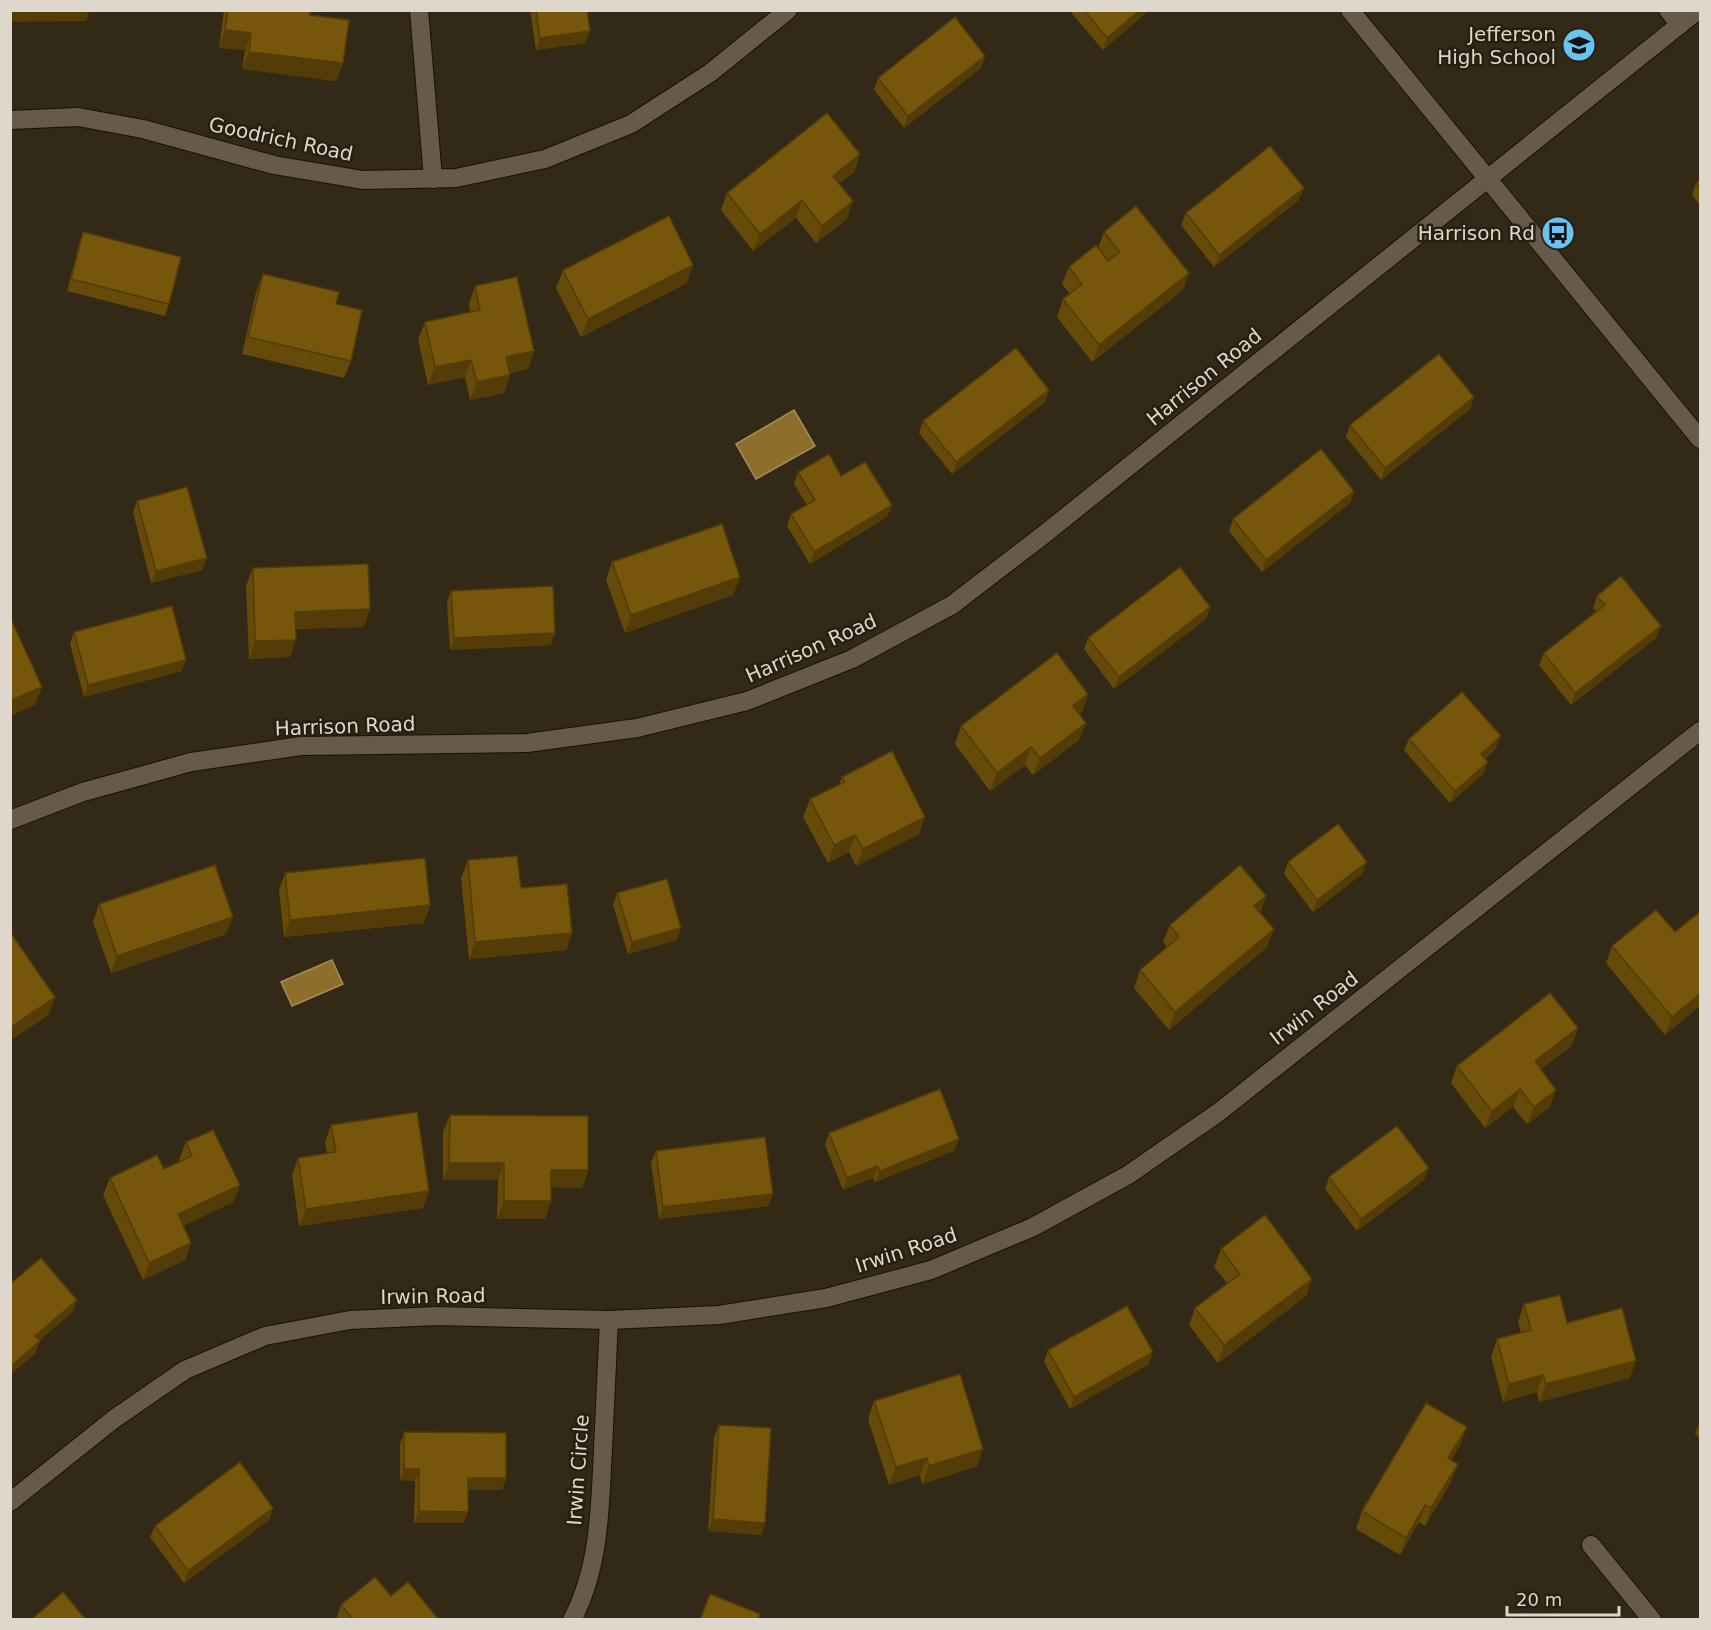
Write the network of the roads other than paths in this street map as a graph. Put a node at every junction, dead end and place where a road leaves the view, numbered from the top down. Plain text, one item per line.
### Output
1 (419, 10) edge
2 (788, 10) edge
3 (1350, 10) edge
4 (1698, 10) edge
5 (1674, 18) edge
6 (10, 120) edge
7 (433, 179) junction
8 (1488, 179) junction
9 (1701, 439) edge
10 (1701, 731) edge
11 (10, 820) edge
12 (609, 1320) junction
13 (10, 1502) edge
14 (1592, 1545) dead end
15 (572, 1620) edge
16 (1652, 1620) edge

1 - 7 street
2 - 7 street, Goodrich Road
3 - 8 street
4 - 5 street, Harrison Road
5 - 8 street, Harrison Road
6 - 7 street, Goodrich Road
8 - 9 street
8 - 11 street, Harrison Road
10 - 12 street, Irwin Road
12 - 13 street, Irwin Road
12 - 15 street, Irwin Circle
14 - 16 street

